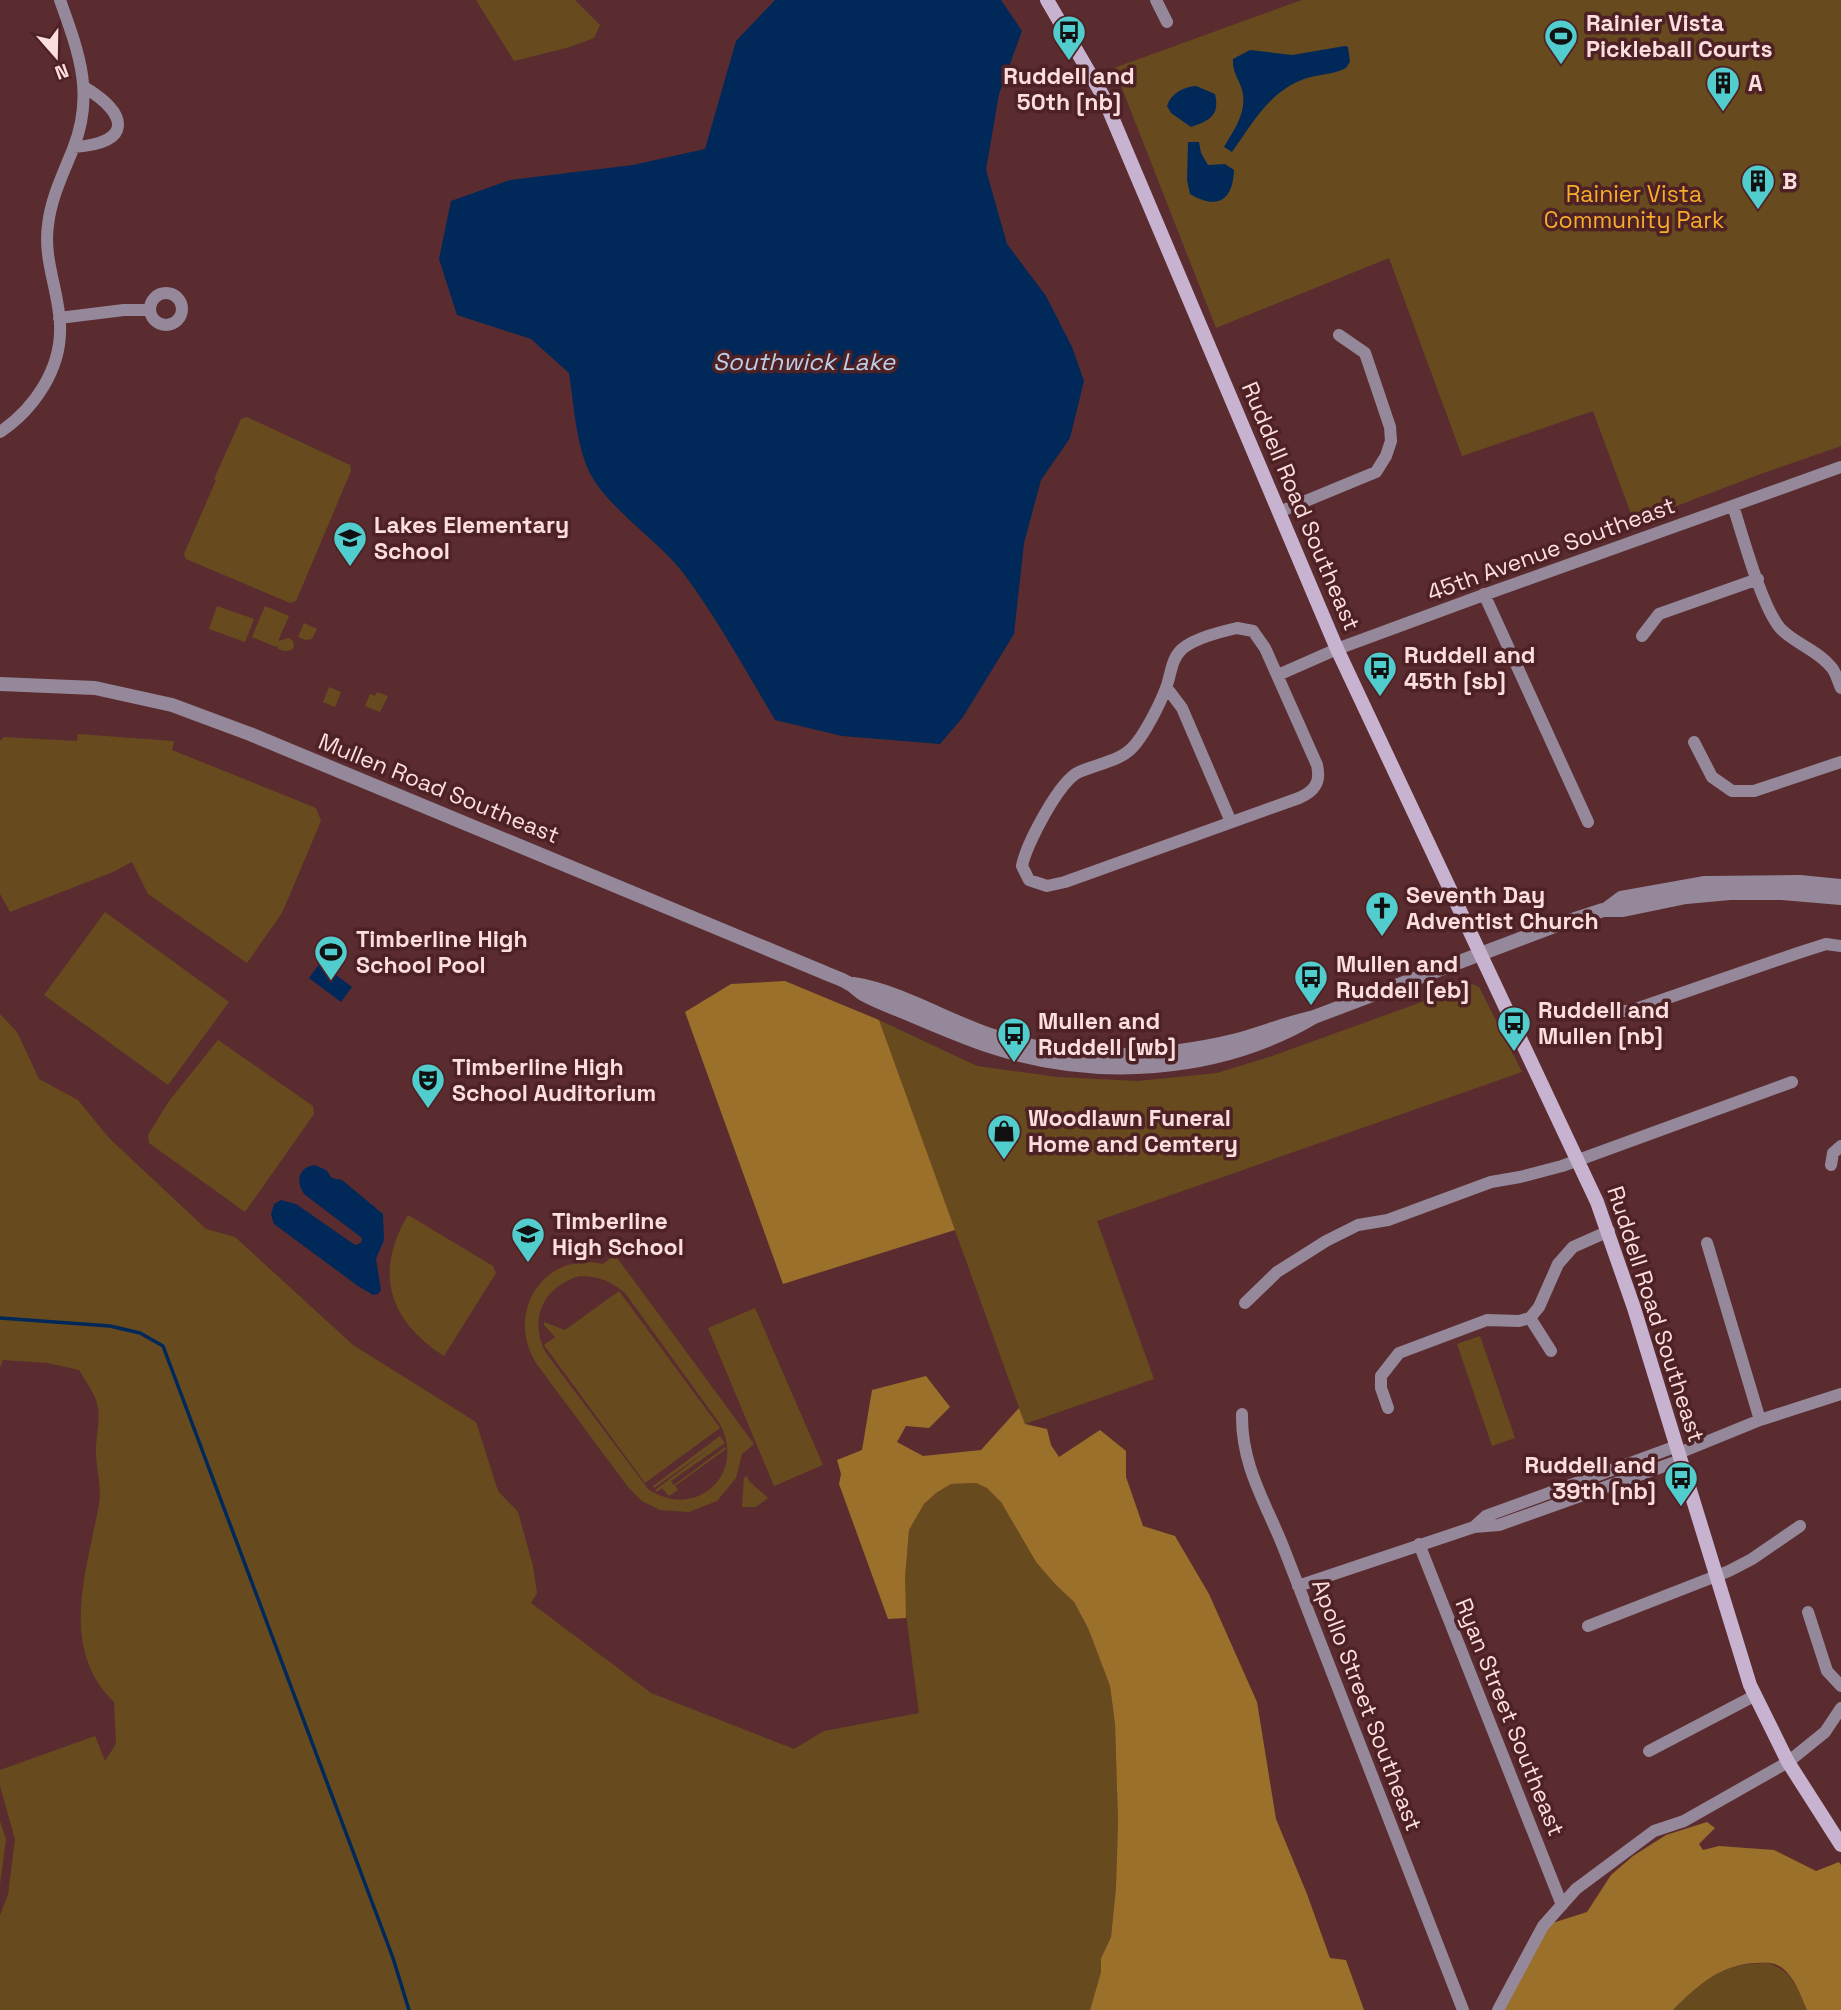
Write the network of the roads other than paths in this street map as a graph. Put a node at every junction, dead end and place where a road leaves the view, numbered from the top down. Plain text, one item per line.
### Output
1 (60, 0) edge
2 (1047, 0) edge
3 (1156, 0) edge
4 (1167, 22) dead end
5 (84, 87) junction
6 (74, 147) junction
7 (149, 310) dead end
8 (59, 318) junction
9 (1339, 334) dead end
10 (0, 432) edge
11 (1841, 467) edge
12 (1733, 506) junction
13 (1279, 512) junction
14 (1758, 579) junction
15 (1485, 594) junction
16 (1642, 636) dead end
17 (1337, 649) junction
18 (1278, 675) junction
19 (0, 684) edge
20 (1167, 688) junction
21 (1841, 688) edge
22 (1694, 742) dead end
23 (1841, 762) edge
24 (1231, 822) junction
25 (1588, 822) dead end
26 (1841, 886) edge
27 (1841, 898) edge
28 (1603, 910) junction
29 (1841, 946) edge
30 (1481, 955) junction
31 (1607, 1011) dead end
32 (1791, 1082) dead end
33 (1841, 1146) edge
34 (1578, 1159) junction
35 (1831, 1165) dead end
36 (1609, 1231) junction
37 (1707, 1243) dead end
38 (1245, 1303) dead end
39 (1530, 1318) junction
40 (1550, 1352) dead end
41 (1841, 1394) edge
42 (1388, 1408) dead end
43 (1242, 1414) dead end
44 (1760, 1420) junction
45 (1679, 1453) junction
46 (1800, 1525) dead end
47 (1419, 1544) junction
48 (1716, 1576) junction
49 (1298, 1586) junction
50 (1808, 1612) dead end
51 (1588, 1626) dead end
52 (1841, 1686) edge
53 (1754, 1696) junction
54 (1841, 1708) edge
55 (1649, 1751) dead end
56 (1788, 1762) junction
57 (1841, 1845) edge
58 (1562, 1905) junction
59 (1463, 2010) edge
60 (1497, 2010) edge

1 - 5 street
2 - 13 main road, Ruddell Road Southeast
3 - 4 street
5 - 6 street
5 - 6 street
6 - 8 street
7 - 8 street
8 - 10 street
9 - 13 street
11 - 12 street, 45th Avenue Southeast
12 - 14 street
12 - 15 street, 45th Avenue Southeast
13 - 17 main road, Ruddell Road Southeast
14 - 16 street
14 - 21 street
15 - 17 street, 45th Avenue Southeast
15 - 25 street
17 - 18 street, 45th Avenue Southeast
17 - 30 main road, Ruddell Road Southeast
18 - 20 street
18 - 24 street
19 - 30 street, Mullen Road Southeast
20 - 24 street
20 - 24 street
22 - 23 street
26 - 28 street, Mullen Road Southeast
27 - 28 street, Mullen Road Southeast
28 - 30 street, Mullen Road Southeast
29 - 31 street
30 - 34 main road, Ruddell Road Southeast
32 - 34 street
33 - 35 street
34 - 36 main road, Ruddell Road Southeast
34 - 38 street
36 - 39 street
36 - 45 main road, Ruddell Road Southeast
37 - 44 street
39 - 40 street
39 - 42 street
41 - 44 street
43 - 49 street, Apollo Street Southeast
44 - 45 street
45 - 47 street
45 - 48 main road, Ruddell Road Southeast
46 - 48 street
47 - 49 street
47 - 58 street, Ryan Street Southeast
48 - 51 street
48 - 53 main road, Ruddell Road Southeast
49 - 59 street, Apollo Street Southeast
50 - 52 street
53 - 55 street
53 - 56 main road, Ruddell Road Southeast
54 - 56 street
56 - 57 main road, Ruddell Road Southeast
56 - 58 street
58 - 60 street

